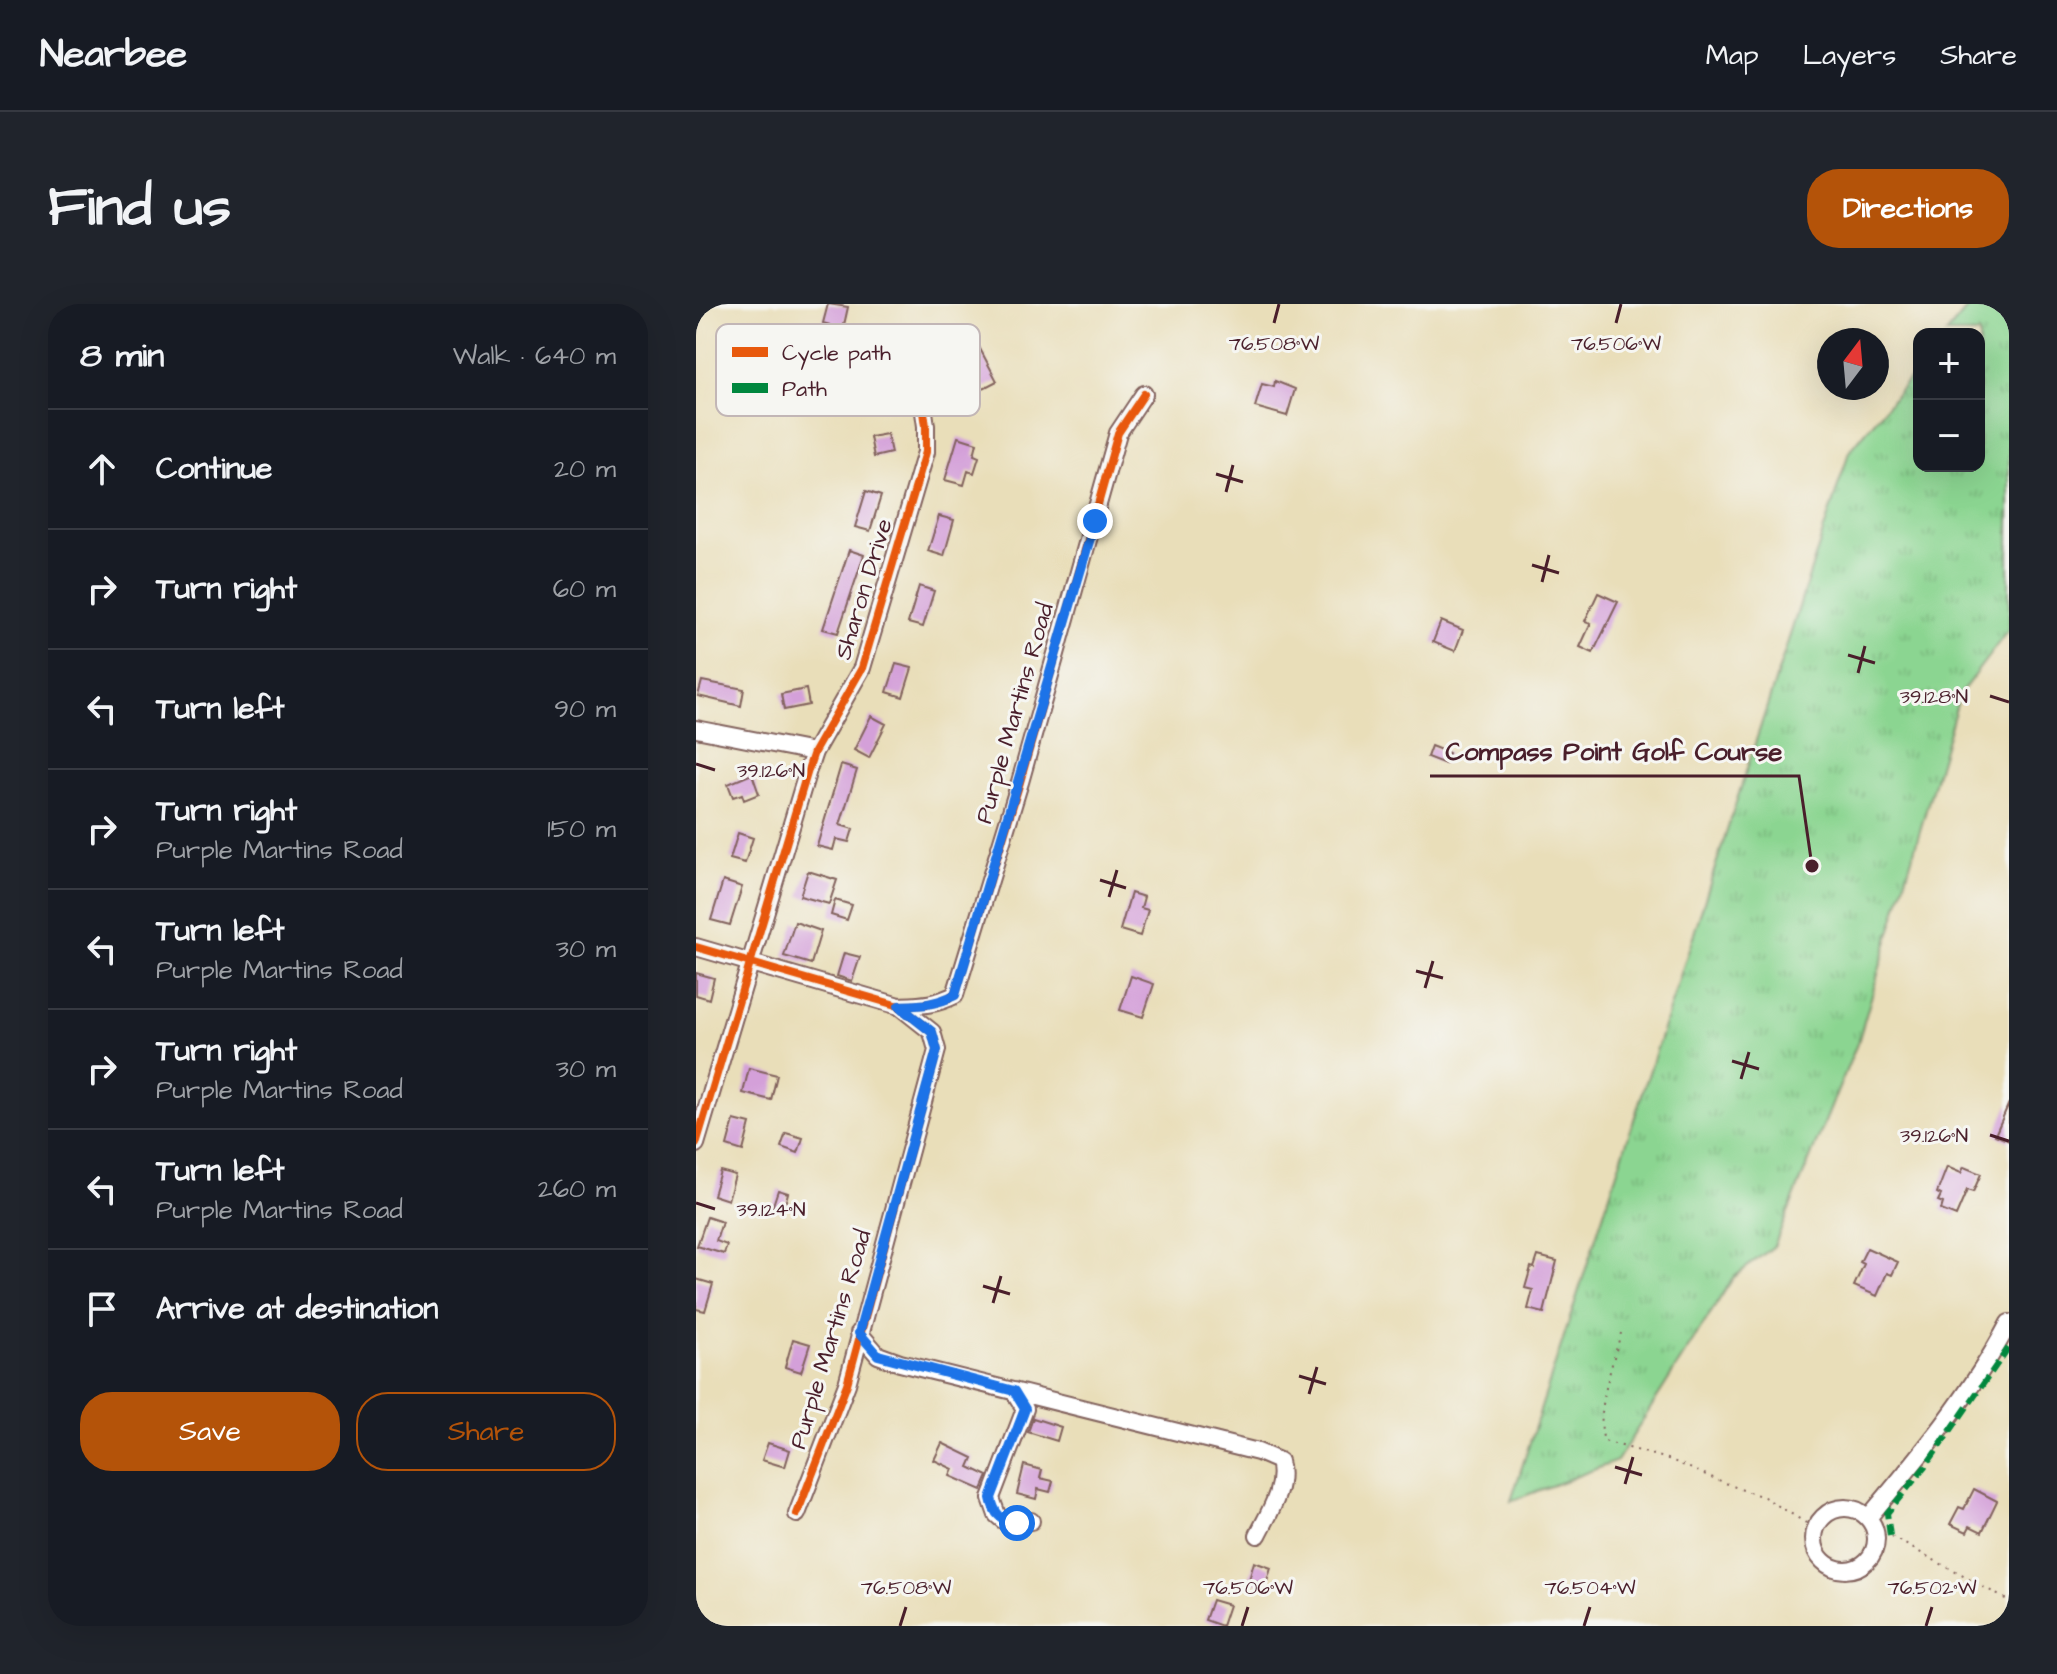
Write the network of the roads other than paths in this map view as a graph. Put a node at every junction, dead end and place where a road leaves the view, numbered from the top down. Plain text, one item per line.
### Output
1 (1144, 394) dead end
2 (925, 416) edge
3 (696, 729) edge
4 (814, 752) junction
5 (696, 947) edge
6 (750, 961) junction
7 (899, 1006) junction
8 (696, 1144) edge
9 (2009, 1323) edge
10 (859, 1333) junction
11 (1014, 1391) junction
12 (1046, 1399) junction
13 (1025, 1409) junction
14 (797, 1514) dead end
15 (1868, 1518) junction
16 (1031, 1521) dead end
17 (1258, 1535) dead end

1 - 7 street, Purple Martins Road
2 - 4 street, Sharon Drive
3 - 4 street
4 - 6 street, Sharon Drive
5 - 6 street, Purple Martins Road
6 - 7 street, Purple Martins Road
6 - 8 street, Sharon Drive
7 - 10 street, Purple Martins Road
9 - 15 street
10 - 11 street
10 - 14 street, Purple Martins Road
11 - 12 street
11 - 13 street
12 - 13 street
12 - 17 street
13 - 16 street
15 - 15 street

